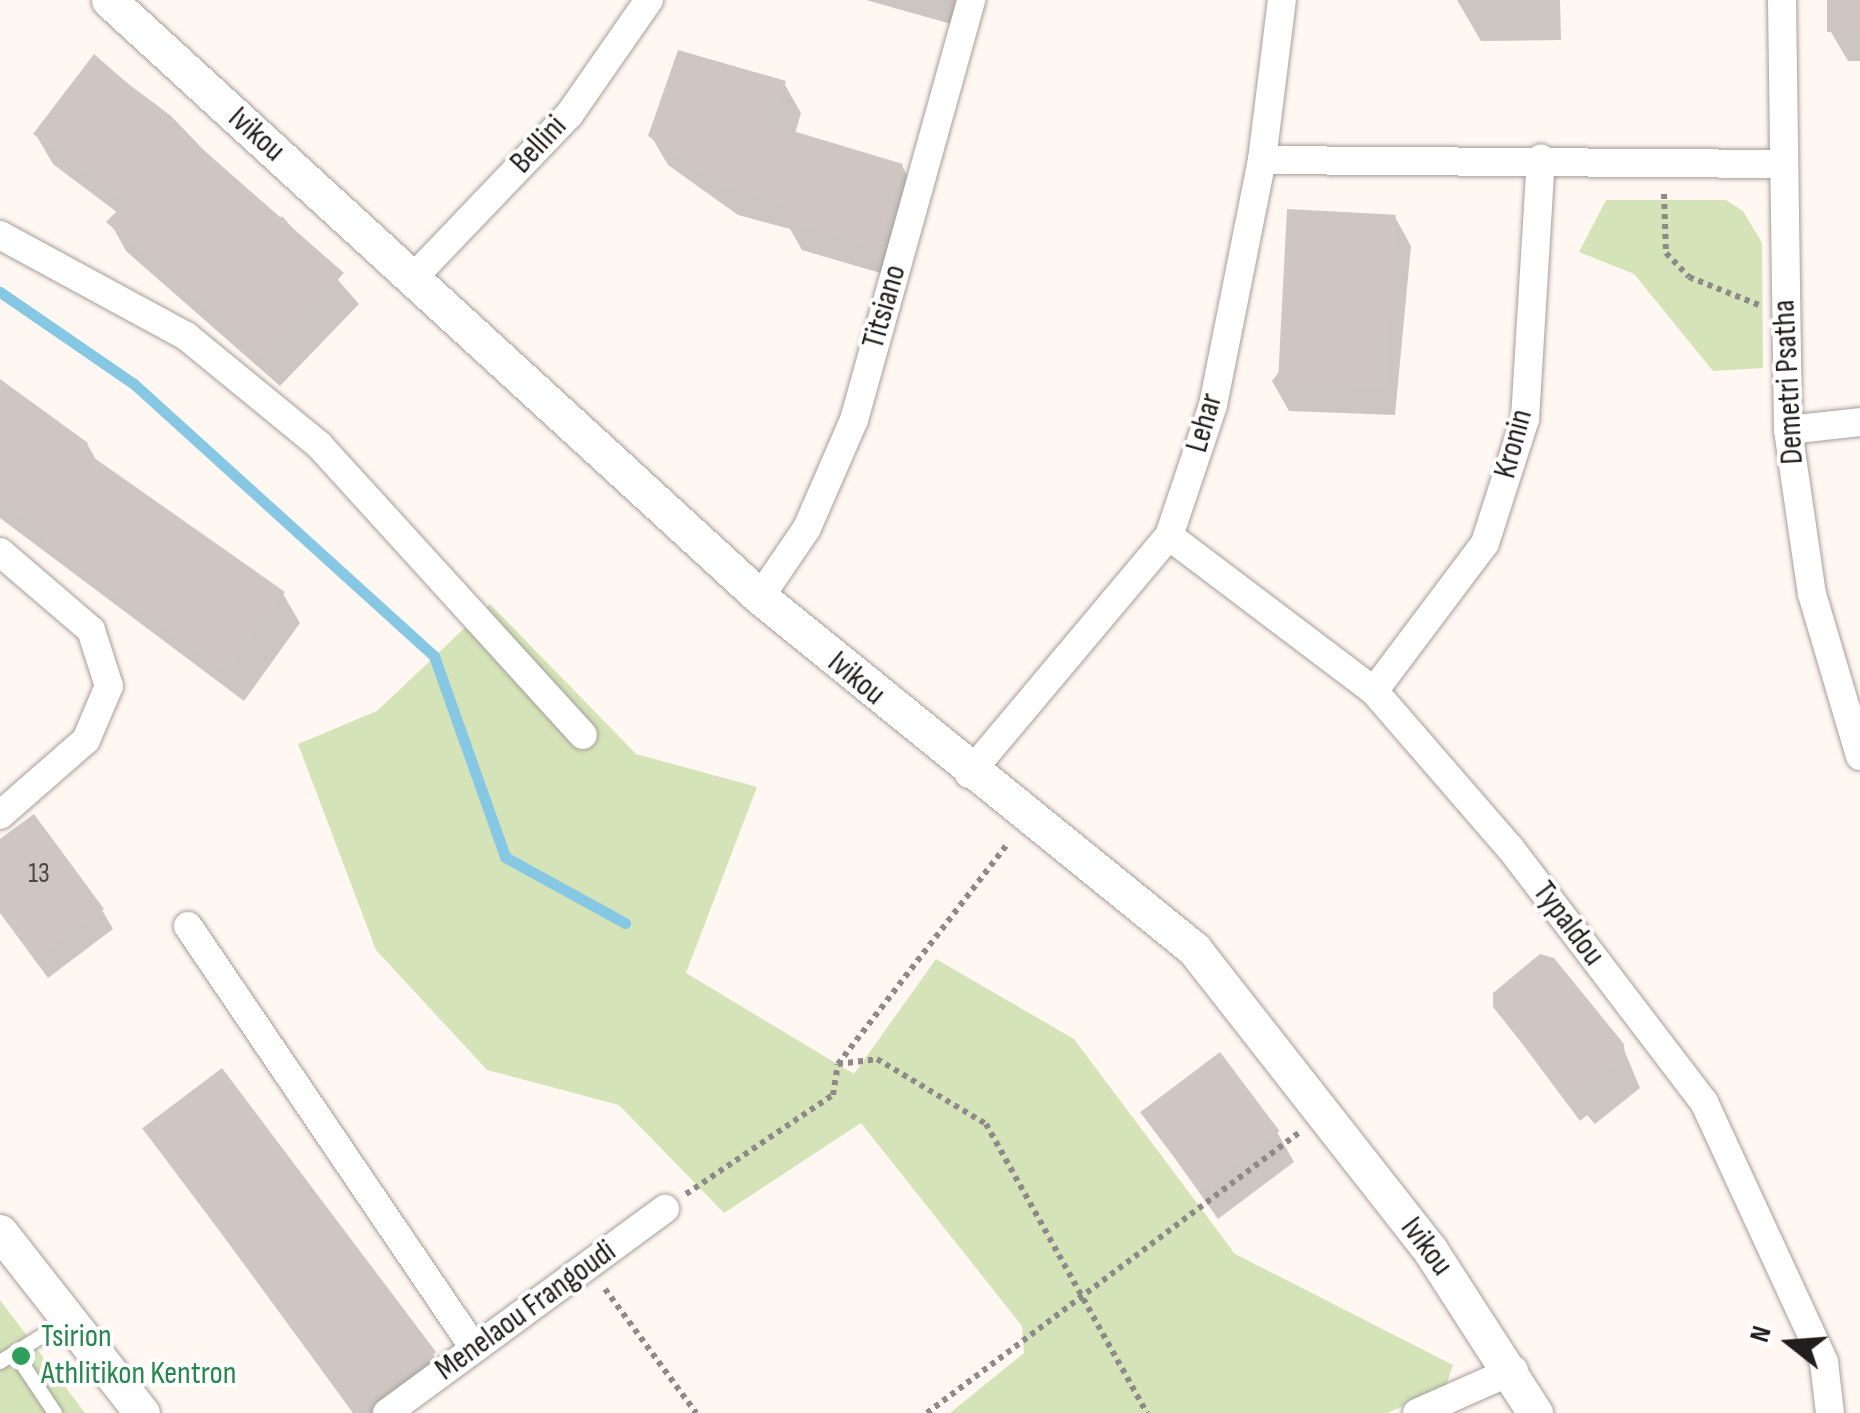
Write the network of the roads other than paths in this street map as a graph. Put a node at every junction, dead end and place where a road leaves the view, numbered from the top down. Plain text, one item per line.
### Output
1 (109, 0) edge
2 (649, 0) edge
3 (971, 0) edge
4 (1282, 0) edge
5 (1782, 0) edge
6 (1541, 158) junction
7 (1262, 160) junction
8 (1780, 164) junction
9 (0, 236) edge
10 (413, 278) junction
11 (1860, 422) edge
12 (1788, 430) junction
13 (1169, 536) junction
14 (0, 552) edge
15 (760, 597) junction
16 (1374, 691) junction
17 (583, 735) dead end
18 (1860, 756) edge
19 (968, 774) junction
20 (0, 815) edge
21 (188, 926) dead end
22 (665, 1209) road end
23 (0, 1232) edge
24 (68, 1320) junction
25 (474, 1348) junction
26 (15, 1353) junction
27 (0, 1362) edge
28 (1514, 1370) junction
29 (55, 1413) edge
30 (142, 1413) edge
31 (387, 1413) edge
32 (1417, 1413) edge
33 (1536, 1413) edge
34 (1830, 1413) edge

1 - 10 street, Ivikou
2 - 10 street, Bellini
3 - 15 street, Titsiano
4 - 7 street, Lehar
5 - 8 street, Demetri Psatha
6 - 7 street
6 - 8 street
6 - 16 street, Kronin
7 - 13 street, Lehar
8 - 12 street, Demetri Psatha
9 - 17 street
10 - 15 street, Ivikou
11 - 12 street
12 - 18 street, Demetri Psatha
13 - 16 street, Typaldou
13 - 19 street, Lehar
14 - 20 street
15 - 19 street, Ivikou
16 - 34 street, Typaldou
19 - 28 street, Ivikou
21 - 25 street
22 - 25 street, Menelaou Frangoudi
23 - 24 street
24 - 26 lane
24 - 30 street
25 - 31 street, Menelaou Frangoudi
26 - 27 lane
26 - 29 lane
28 - 32 street
28 - 33 street, Ivikou

